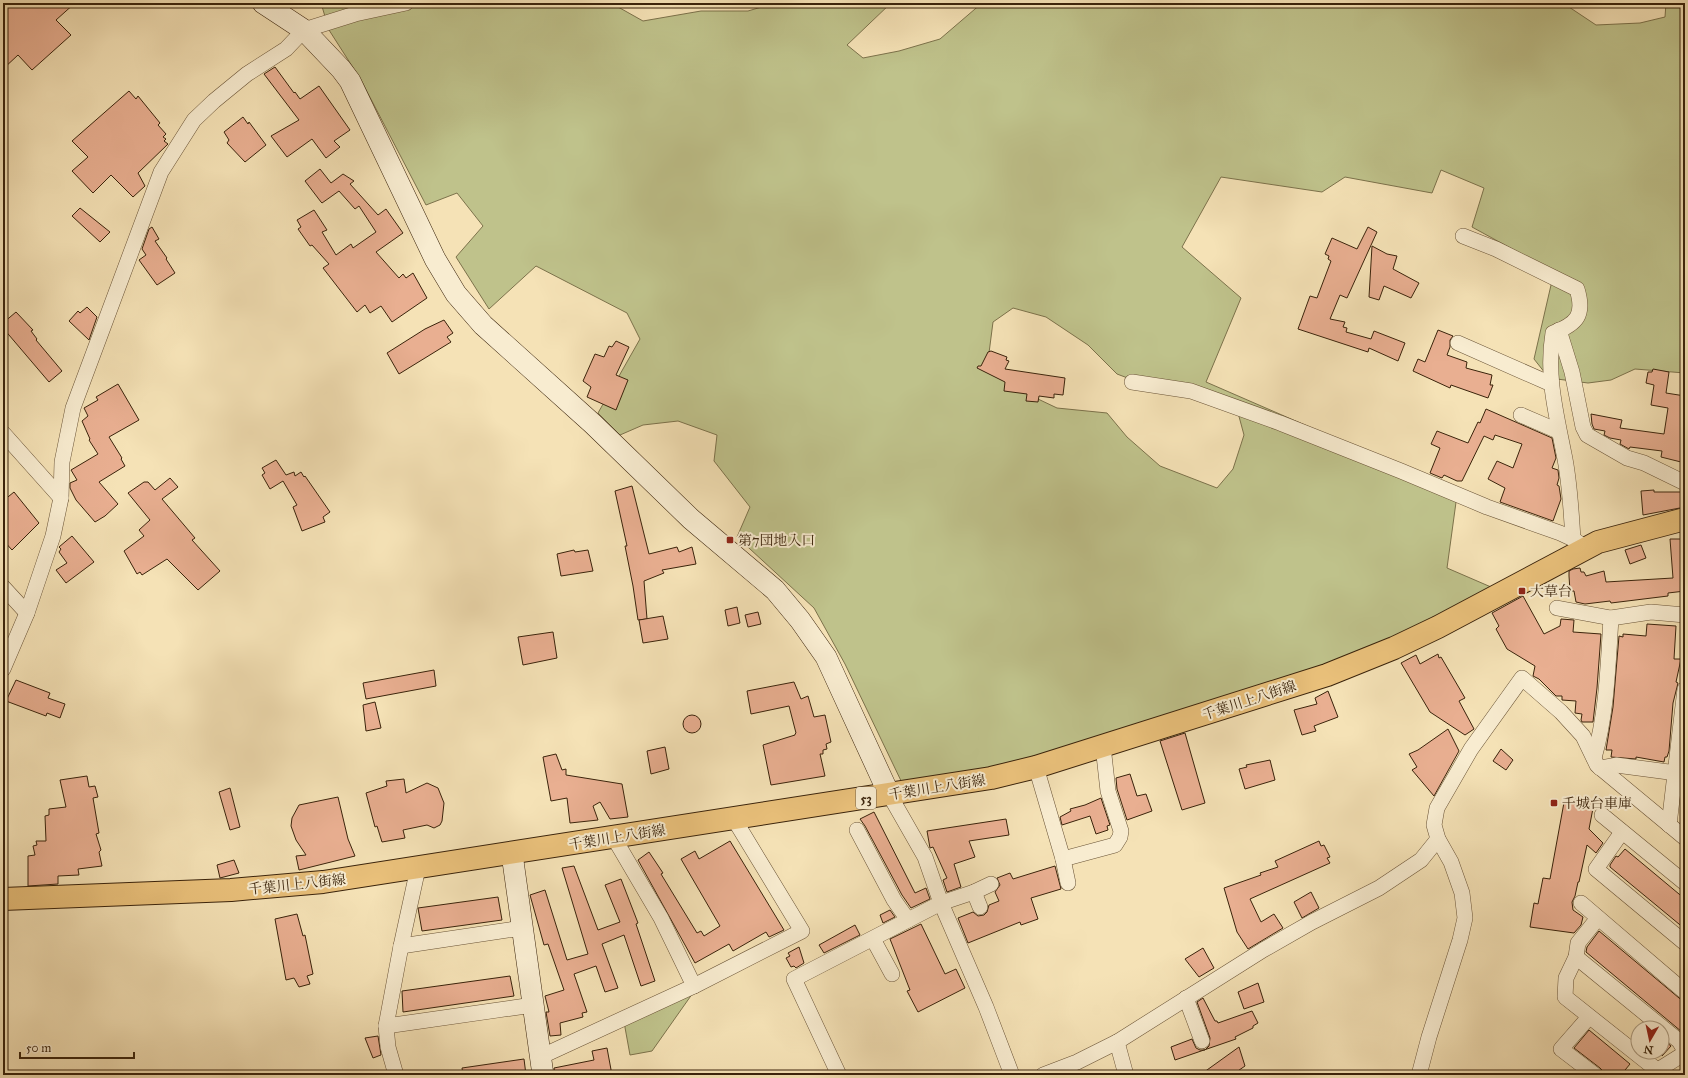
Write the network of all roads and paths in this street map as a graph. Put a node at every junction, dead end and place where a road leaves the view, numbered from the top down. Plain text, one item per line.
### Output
1 (263, 3) edge
2 (406, 3) edge
3 (304, 30) junction
4 (1463, 236) dead end
5 (1559, 330) junction
6 (1458, 343) dead end
7 (1132, 382) dead end
8 (1551, 384) junction
9 (1521, 415) dead end
10 (1558, 431) junction
11 (3, 433) edge
12 (1685, 483) edge
13 (61, 498) junction
14 (1685, 519) edge
15 (1580, 544) junction
16 (3, 587) edge
17 (1557, 608) dead end
18 (27, 613) junction
19 (1685, 615) edge
20 (1611, 618) junction
21 (3, 669) edge
22 (1685, 689) edge
23 (1103, 746) junction
24 (1597, 763) junction
25 (1036, 767) junction
26 (1680, 774) edge
27 (889, 794) junction
28 (1602, 815) dead end
29 (734, 819) junction
30 (1669, 825) junction
31 (857, 830) dead end
32 (1622, 832) junction
33 (614, 838) junction
34 (1685, 838) edge
35 (1438, 839) junction
36 (512, 854) junction
37 (1063, 859) junction
38 (418, 868) junction
39 (1068, 883) dead end
40 (1685, 883) edge
41 (991, 884) dead end
42 (974, 892) junction
43 (3, 899) edge
44 (941, 903) junction
45 (1581, 903) dead end
46 (980, 907) dead end
47 (1598, 918) junction
48 (908, 920) junction
49 (522, 928) junction
50 (873, 939) junction
51 (1685, 942) edge
52 (401, 946) junction
53 (1576, 957) junction
54 (892, 974) dead end
55 (694, 986) junction
56 (1685, 992) edge
57 (1186, 998) junction
58 (533, 1006) junction
59 (1589, 1016) junction
60 (386, 1026) junction
61 (1202, 1041) dead end
62 (1117, 1042) junction
63 (1685, 1052) edge
64 (541, 1066) edge
65 (1079, 1068) edge
66 (1654, 1073) edge
67 (396, 1075) edge
68 (839, 1075) edge
69 (1012, 1075) edge
70 (1043, 1075) edge
71 (1126, 1075) edge
72 (1419, 1075) edge
73 (1595, 1075) edge

1 - 3 street
2 - 3 street
3 - 13 street
3 - 27 street
4 - 5 street
5 - 8 street
5 - 12 street
6 - 8 street
7 - 15 street
8 - 10 street
9 - 10 street
10 - 15 street
11 - 13 street
13 - 18 street
14 - 15 main road, 千葉川上八街線 / 53
15 - 23 main road, 千葉川上八街線 / 53
16 - 18 street
17 - 20 street
18 - 21 street
19 - 20 street
20 - 24 street
22 - 26 street
23 - 25 main road, 千葉川上八街線 / 53
23 - 37 street
24 - 26 street
24 - 30 street
24 - 35 street
25 - 27 main road, 千葉川上八街線 / 53
25 - 37 street
26 - 30 street
27 - 29 main road, 千葉川上八街線 / 53
27 - 44 street
28 - 32 street
29 - 33 main road, 千葉川上八街線 / 53
29 - 55 street
30 - 34 street
31 - 48 street
32 - 40 street
32 - 51 street
33 - 36 main road, 千葉川上八街線 / 53
33 - 55 street
35 - 57 street
35 - 72 street
36 - 38 main road, 千葉川上八街線 / 53
36 - 49 street
37 - 39 street
38 - 43 main road, 千葉川上八街線 / 53
38 - 52 street
41 - 42 street
42 - 44 street
42 - 46 street
44 - 48 street
44 - 69 street
45 - 47 street
47 - 53 street
47 - 56 street
48 - 50 street
49 - 52 street
49 - 58 street
50 - 54 street
50 - 68 street
52 - 60 street
53 - 59 street
53 - 63 street
55 - 64 street
57 - 61 street
57 - 62 street
58 - 60 street
58 - 64 street
59 - 66 street
59 - 73 street
60 - 67 street
62 - 65 street
62 - 71 street
63 - 66 street
65 - 70 street

